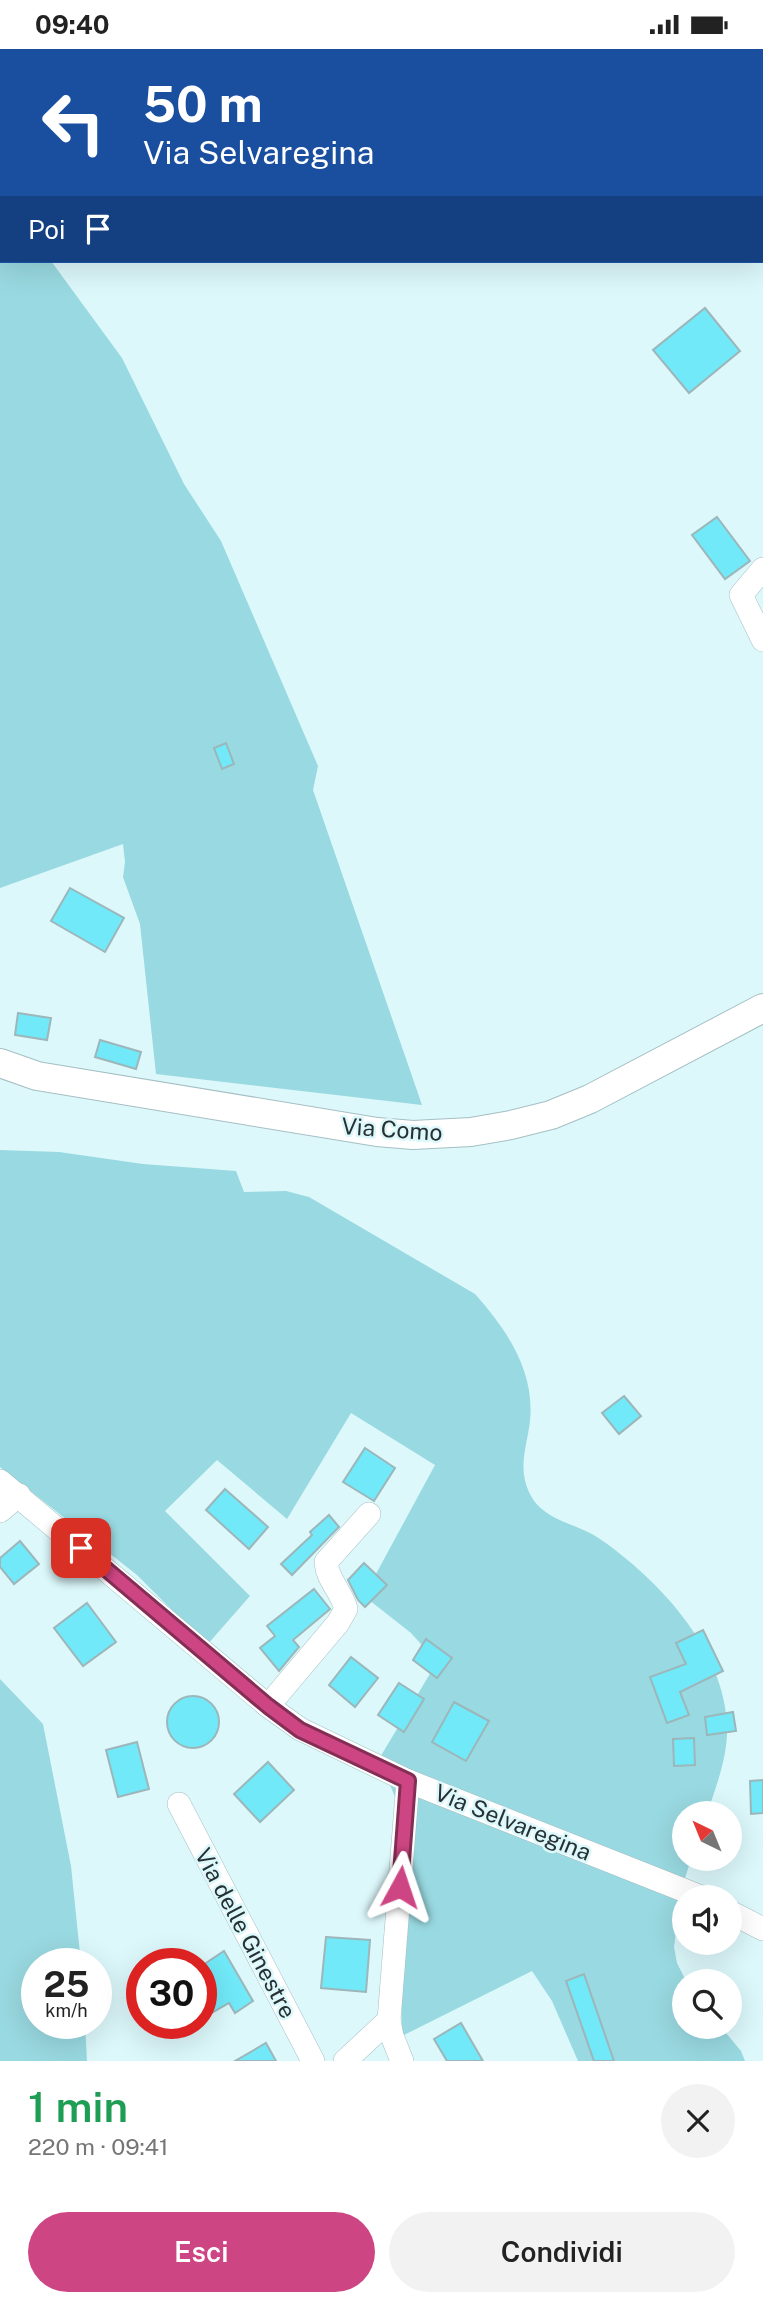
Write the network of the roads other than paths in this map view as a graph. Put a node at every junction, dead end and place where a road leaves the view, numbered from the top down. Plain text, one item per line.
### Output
1 (763, 569) edge
2 (763, 640) edge
3 (763, 1008) edge
4 (0, 1063) edge
5 (0, 1481) edge
6 (19, 1495) junction
7 (0, 1511) edge
8 (369, 1514) dead end
9 (268, 1706) junction
10 (408, 1781) junction
11 (178, 1804) dead end
12 (672, 1886) edge
13 (742, 1918) edge
14 (763, 1929) edge
15 (389, 2020) junction
16 (313, 2061) edge
17 (345, 2061) edge
18 (401, 2061) edge

1 - 2 street
3 - 4 main road, Via Como
5 - 6 street, Via Selvaregina
6 - 7 street
6 - 9 street, Via Selvaregina
8 - 9 street
9 - 10 street, Via Selvaregina
10 - 12 street, Via Selvaregina
10 - 15 street
11 - 16 street, Via delle Ginestre
13 - 14 street
15 - 17 street
15 - 18 street

